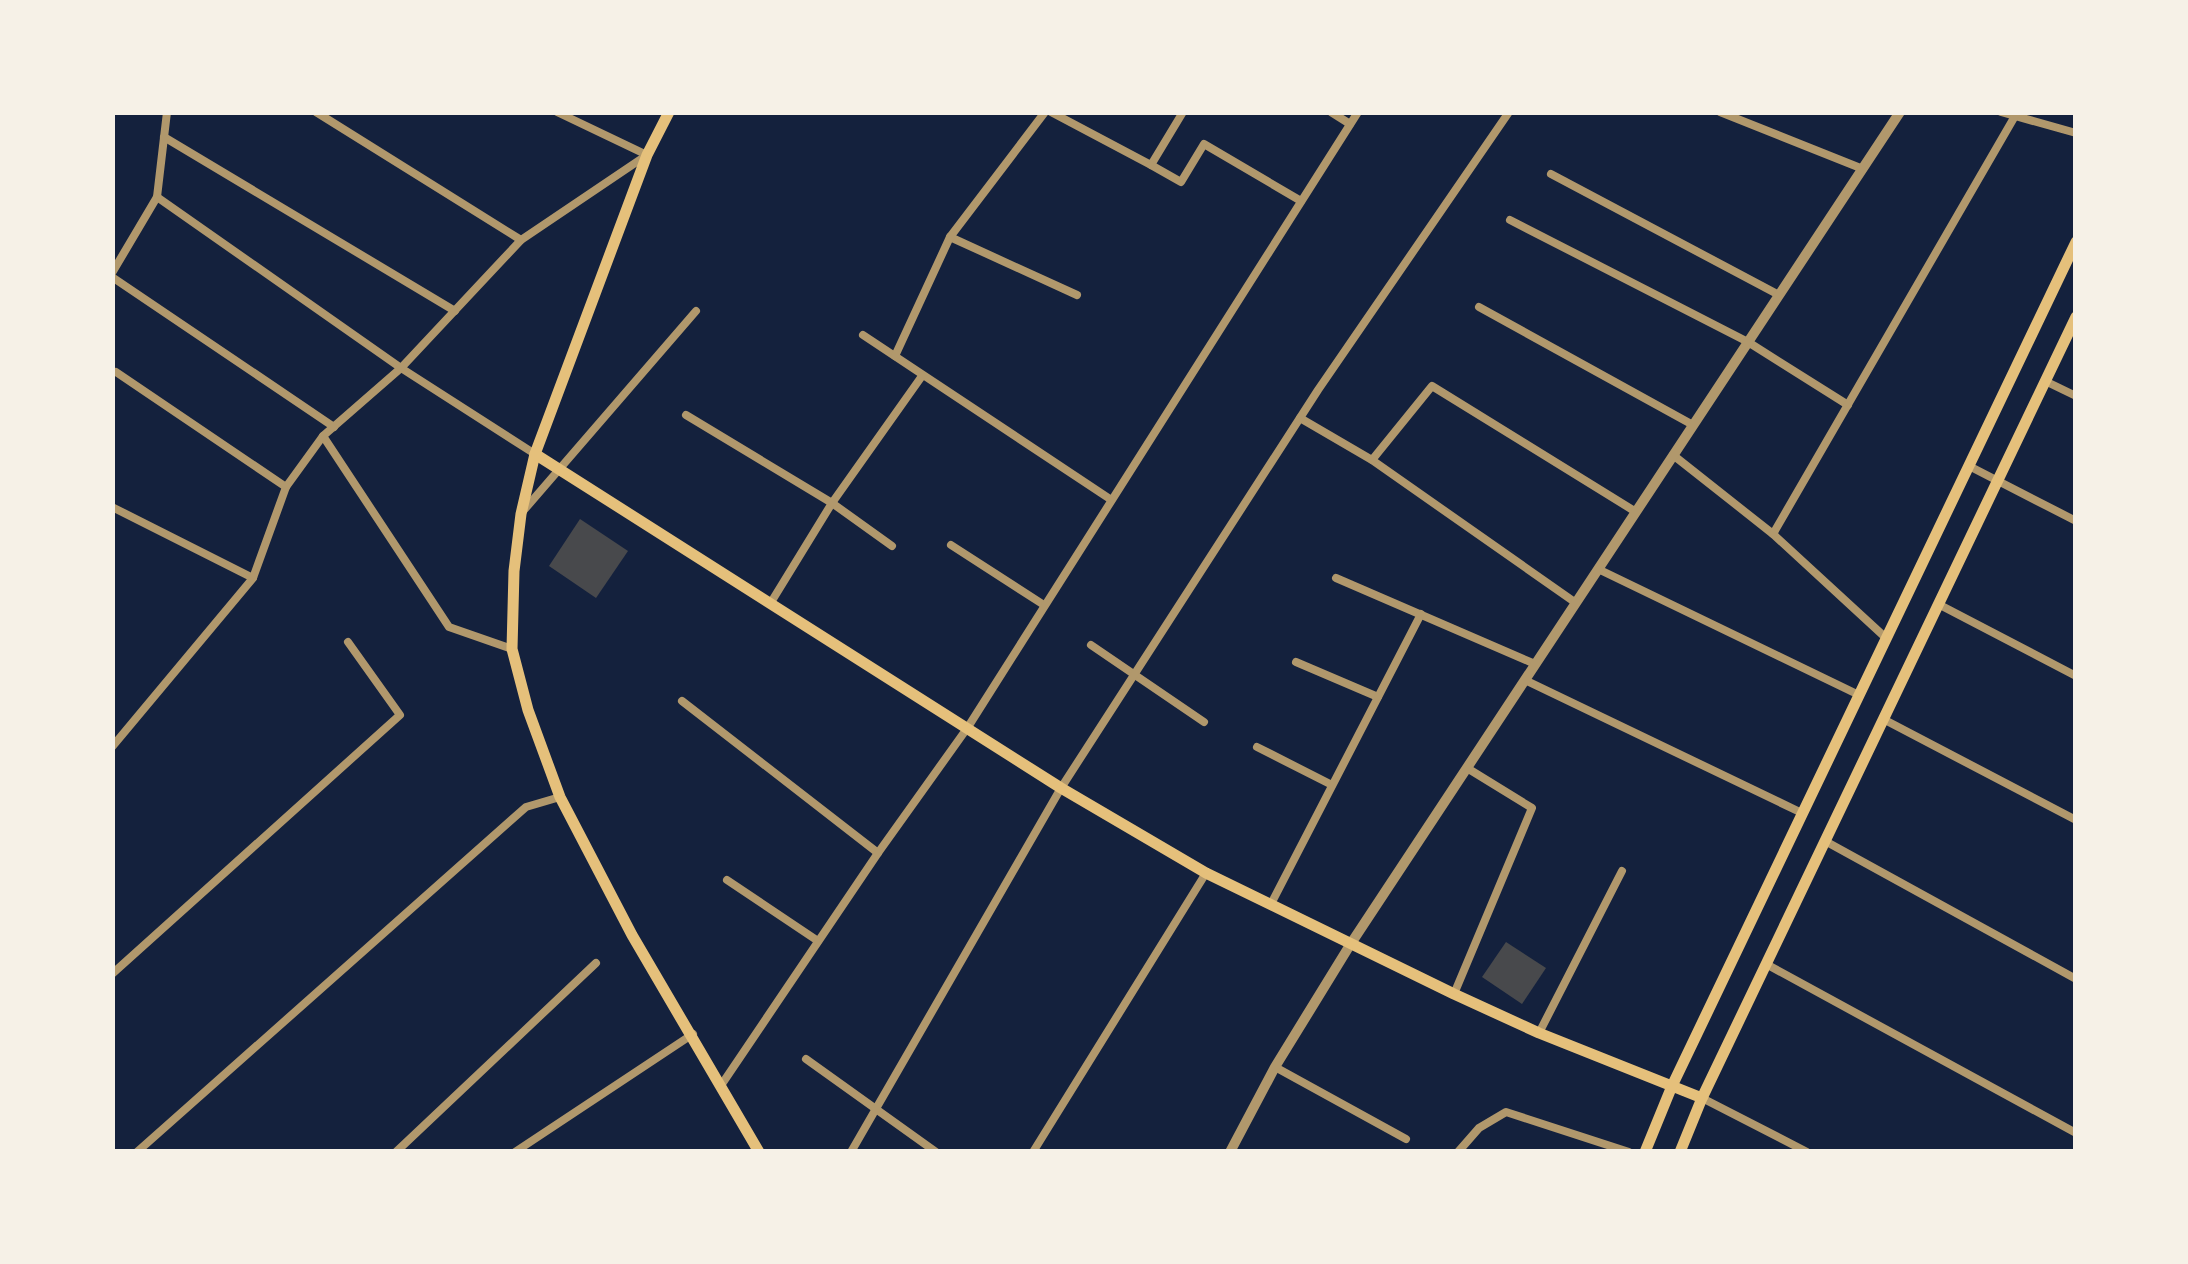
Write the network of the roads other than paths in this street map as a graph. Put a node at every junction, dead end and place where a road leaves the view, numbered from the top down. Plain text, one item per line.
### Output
1 (167, 112) edge
2 (316, 112) edge
3 (557, 112) edge
4 (669, 112) edge
5 (1048, 112) edge
6 (1184, 112) edge
7 (1331, 112) edge
8 (1358, 112) edge
9 (1509, 112) edge
10 (1720, 112) edge
11 (1900, 112) edge
12 (2002, 112) edge
13 (2015, 116) junction
14 (1350, 124) junction
15 (2076, 133) edge
16 (164, 137) junction
17 (647, 155) junction
18 (1151, 164) junction
19 (1862, 169) junction
20 (1552, 174) dead end
21 (157, 197) junction
22 (1300, 201) junction
23 (1510, 220) dead end
24 (950, 238) junction
25 (521, 240) junction
26 (2076, 242) edge
27 (112, 275) edge
28 (1077, 294) dead end
29 (1779, 296) junction
30 (1480, 308) dead end
31 (456, 311) junction
32 (696, 311) dead end
33 (2076, 317) edge
34 (863, 334) dead end
35 (1748, 342) junction
36 (895, 356) junction
37 (401, 368) junction
38 (116, 372) dead end
39 (922, 376) junction
40 (2044, 381) junction
41 (2076, 396) edge
42 (1848, 406) junction
43 (686, 415) dead end
44 (1300, 418) junction
45 (1693, 426) junction
46 (334, 427) junction
47 (323, 436) junction
48 (535, 454) junction
49 (1673, 455) junction
50 (1372, 460) junction
51 (1969, 466) junction
52 (560, 469) junction
53 (1998, 480) junction
54 (286, 487) junction
55 (1110, 499) junction
56 (832, 502) junction
57 (112, 507) edge
58 (1636, 512) junction
59 (521, 514) junction
60 (2076, 521) edge
61 (1774, 534) junction
62 (951, 545) dead end
63 (892, 546) dead end
64 (1598, 570) junction
65 (253, 578) junction
66 (1336, 578) dead end
67 (1576, 603) junction
68 (770, 604) junction
69 (1938, 604) junction
70 (1044, 605) junction
71 (1421, 614) junction
72 (1886, 638) junction
73 (348, 642) dead end
74 (1090, 646) dead end
75 (512, 649) junction
76 (1296, 662) dead end
77 (1535, 664) junction
78 (1135, 675) junction
79 (2076, 676) edge
80 (1525, 680) junction
81 (1859, 695) junction
82 (1378, 698) junction
83 (682, 701) dead end
84 (1883, 718) junction
85 (1204, 722) dead end
86 (968, 727) junction
87 (112, 747) edge
88 (1258, 747) dead end
89 (1466, 768) junction
90 (1332, 785) junction
91 (1061, 788) junction
92 (560, 797) junction
93 (1802, 813) junction
94 (2076, 820) edge
95 (1825, 840) junction
96 (878, 854) junction
97 (1622, 871) dead end
98 (1206, 873) junction
99 (726, 880) dead end
100 (1271, 904) junction
101 (818, 941) junction
102 (1350, 944) junction
103 (596, 963) dead end
104 (1766, 964) junction
105 (112, 974) edge
106 (2076, 979) edge
107 (1454, 994) junction
108 (1539, 1033) junction
109 (693, 1034) junction
110 (806, 1059) dead end
111 (1275, 1067) junction
112 (722, 1084) junction
113 (1672, 1086) junction
114 (1702, 1098) junction
115 (877, 1110) junction
116 (2076, 1133) edge
117 (1406, 1139) dead end
118 (137, 1152) edge
119 (396, 1152) edge
120 (515, 1152) edge
121 (759, 1152) edge
122 (851, 1152) edge
123 (936, 1152) edge
124 (1033, 1152) edge
125 (1230, 1152) edge
126 (1458, 1152) edge
127 (1629, 1152) edge
128 (1645, 1152) edge
129 (1680, 1152) edge
130 (1807, 1152) edge

1 - 16 street
2 - 25 street
3 - 17 street
4 - 17 main road
5 - 18 street
5 - 24 street
6 - 18 street
7 - 14 street
8 - 14 street
9 - 44 street
10 - 19 street
11 - 19 street
12 - 13 street
13 - 15 street
13 - 42 street
14 - 22 street
16 - 21 street
16 - 31 street
17 - 25 street
17 - 48 main road
18 - 22 street
19 - 29 street
20 - 29 street
21 - 27 street
21 - 37 street
22 - 55 street
23 - 35 street
24 - 28 street
24 - 36 street
25 - 31 street
26 - 51 main road
27 - 46 street
29 - 35 street
30 - 45 street
31 - 37 street
32 - 52 street
33 - 40 main road
34 - 36 street
35 - 42 street
35 - 45 street
36 - 39 street
37 - 46 street
37 - 48 street
38 - 54 street
39 - 55 street
39 - 56 street
40 - 41 street
40 - 53 main road
42 - 61 street
43 - 56 street
44 - 50 street
44 - 78 street
45 - 49 street
46 - 47 street
47 - 54 street
47 - 75 street
48 - 52 main road
48 - 59 main road
49 - 58 street
49 - 61 street
50 - 58 street
50 - 67 street
51 - 53 street
51 - 72 main road
52 - 59 street
52 - 68 main road
53 - 60 street
53 - 69 main road
54 - 65 street
55 - 70 street
56 - 63 street
56 - 68 street
57 - 65 street
58 - 64 street
59 - 75 main road
61 - 72 street
62 - 70 street
64 - 67 street
64 - 81 street
65 - 87 street
66 - 71 street
67 - 77 street
68 - 86 main road
69 - 79 street
69 - 84 main road
70 - 86 street
71 - 77 street
71 - 82 street
72 - 81 main road
73 - 105 street
74 - 78 street
75 - 92 main road
76 - 82 street
77 - 80 street
78 - 85 street
78 - 91 street
80 - 89 street
80 - 93 street
81 - 93 main road
82 - 90 street
83 - 96 street
84 - 94 street
84 - 95 main road
86 - 91 main road
86 - 96 street
88 - 90 street
89 - 102 street
89 - 107 street
90 - 100 street
91 - 98 main road
91 - 115 street
92 - 109 main road
92 - 118 street
93 - 113 main road
95 - 104 main road
95 - 106 street
96 - 101 street
97 - 108 street
98 - 100 main road
98 - 124 street
99 - 101 street
100 - 102 main road
101 - 112 street
102 - 107 main road
102 - 111 street
103 - 119 street
104 - 114 main road
104 - 116 street
107 - 108 main road
108 - 113 main road
109 - 112 main road
109 - 120 street
110 - 115 street
111 - 117 street
111 - 125 street
112 - 121 main road
113 - 114 main road
113 - 128 main road
114 - 129 main road
114 - 130 street
115 - 122 street
115 - 123 street
126 - 127 street

